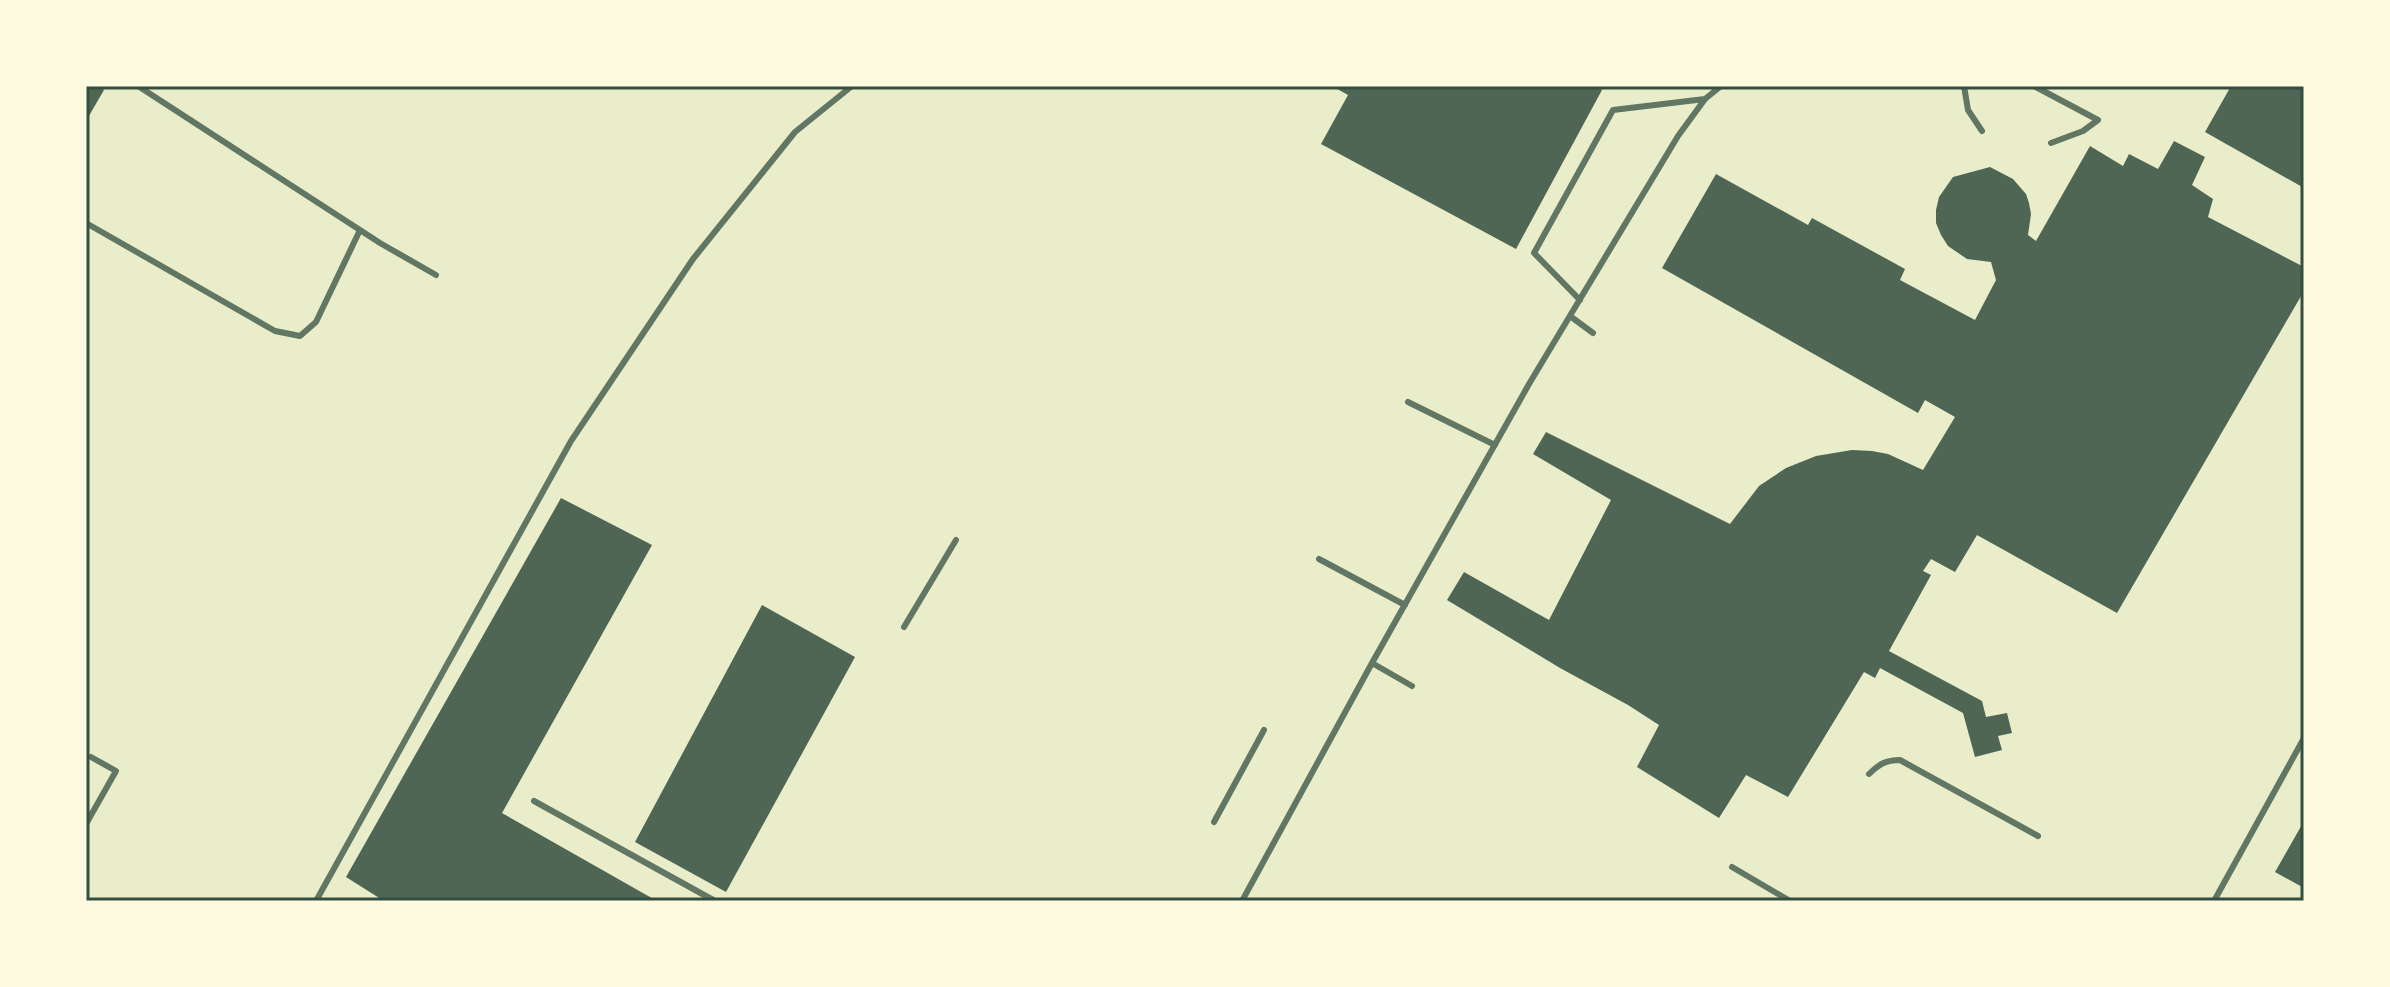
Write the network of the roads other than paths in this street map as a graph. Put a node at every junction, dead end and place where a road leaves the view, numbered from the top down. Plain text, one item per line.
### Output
1 (138, 86) edge
2 (852, 86) edge
3 (1721, 86) edge
4 (1964, 86) edge
5 (2034, 86) edge
6 (1705, 99) junction
7 (1982, 131) dead end
8 (2051, 143) dead end
9 (86, 223) edge
10 (360, 230) junction
11 (436, 275) dead end
12 (1580, 300) junction
13 (1570, 316) junction
14 (1593, 333) dead end
15 (1408, 402) dead end
16 (1495, 445) junction
17 (956, 540) dead end
18 (1319, 559) dead end
19 (1405, 605) junction
20 (904, 627) dead end
21 (1372, 663) junction
22 (1412, 686) dead end
23 (1264, 730) dead end
24 (2304, 738) edge
25 (91, 757) dead end
26 (1869, 774) dead end
27 (534, 801) dead end
28 (1214, 822) dead end
29 (86, 824) edge
30 (2038, 836) dead end
31 (1732, 867) dead end
32 (316, 901) edge
33 (715, 901) edge
34 (1242, 901) edge
35 (1790, 901) edge
36 (2214, 901) edge

1 - 10 lane
2 - 32 lane
3 - 6 lane
4 - 7 lane
5 - 8 lane
6 - 12 lane
6 - 12 lane
9 - 10 lane
10 - 11 lane
12 - 13 lane
13 - 14 lane
13 - 16 lane
15 - 16 lane
16 - 19 lane
17 - 20 lane
18 - 19 lane
19 - 21 lane
21 - 22 lane
21 - 34 lane
23 - 28 lane
24 - 36 lane
25 - 29 lane
26 - 30 lane
27 - 33 lane
31 - 35 lane

